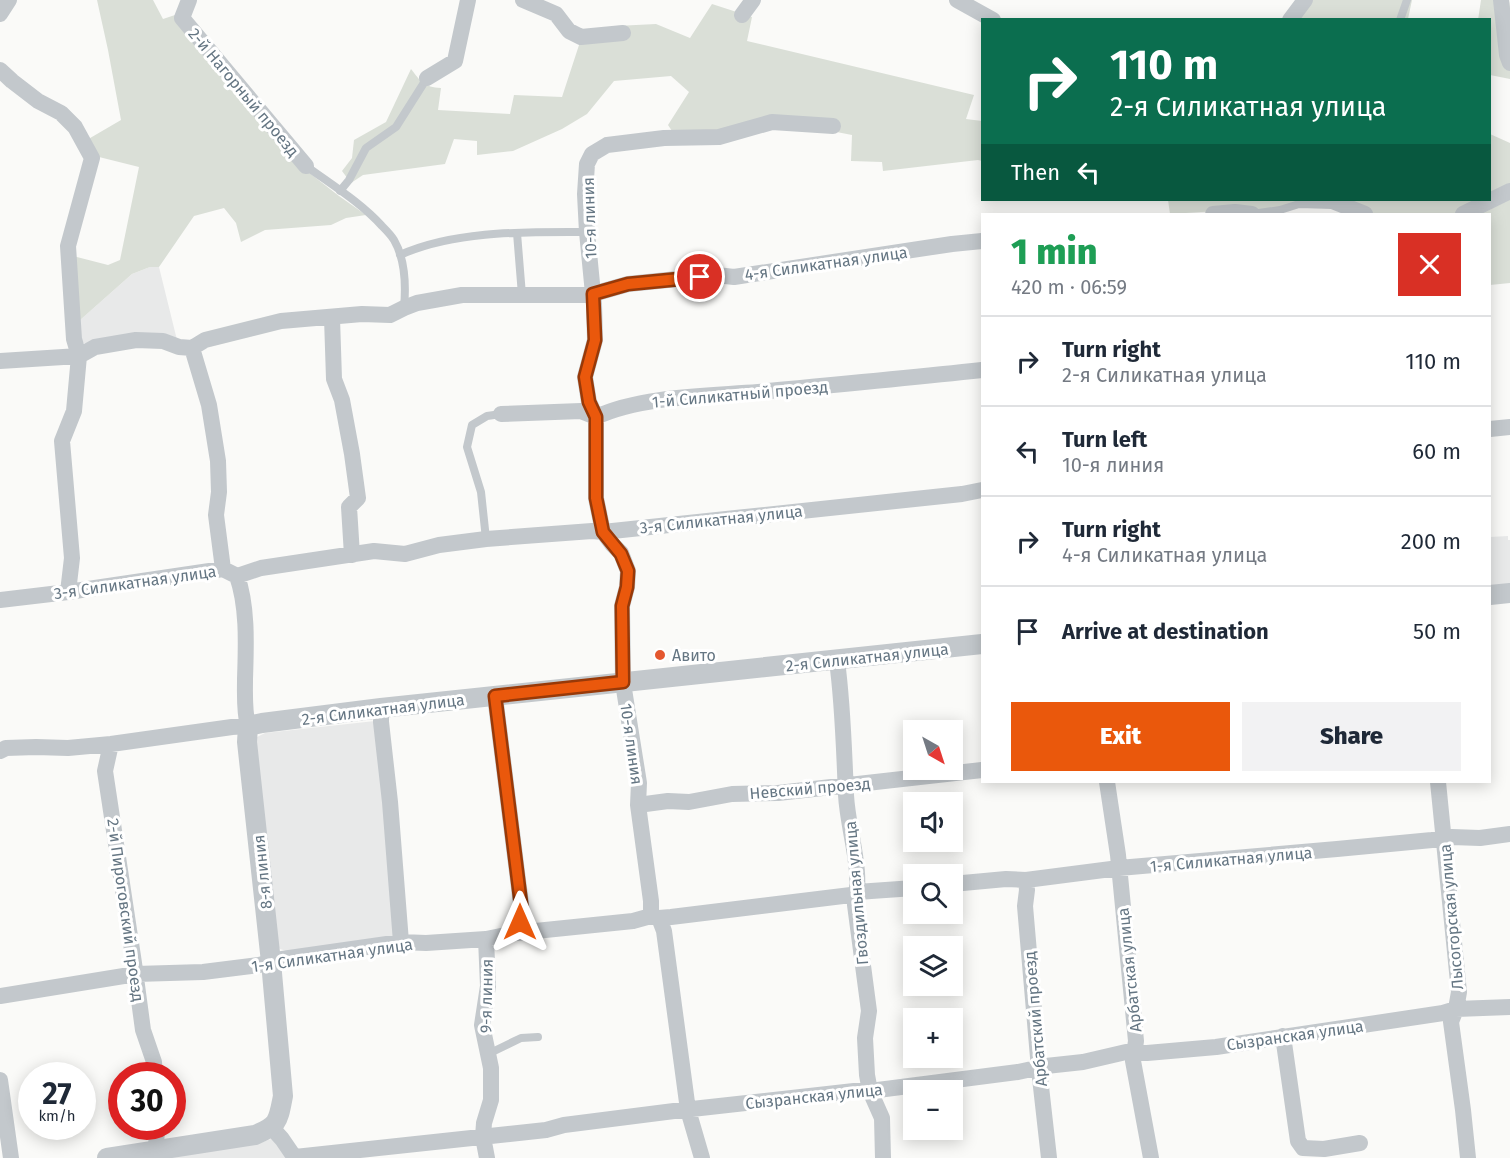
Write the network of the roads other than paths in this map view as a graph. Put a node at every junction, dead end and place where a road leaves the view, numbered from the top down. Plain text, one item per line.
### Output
1 (9, 0) edge
2 (189, 0) edge
3 (468, 0) edge
4 (523, 0) edge
5 (753, 0) edge
6 (957, 0) edge
7 (1305, 0) edge
8 (1407, 0) edge
9 (1500, 0) edge
10 (0, 14) edge
11 (742, 15) dead end
12 (989, 18) edge
13 (1292, 18) edge
14 (1401, 18) edge
15 (623, 33) dead end
16 (1510, 63) edge
17 (0, 69) edge
18 (427, 78) joint
19 (833, 126) dead end
20 (306, 166) joint
21 (340, 191) junction
22 (1510, 191) edge
23 (1491, 200) edge
24 (1333, 201) edge
25 (1490, 201) edge
26 (1224, 213) edge
27 (1244, 213) edge
28 (1259, 213) edge
29 (1363, 213) edge
30 (1465, 213) edge
31 (587, 232) junction
32 (517, 233) junction
33 (981, 241) edge
34 (400, 255) junction
35 (593, 294) junction
36 (522, 295) junction
37 (404, 308) junction
38 (332, 318) junction
39 (192, 348) junction
40 (79, 356) junction
41 (0, 360) edge
42 (981, 370) edge
43 (501, 414) joint
44 (596, 417) junction
45 (1510, 427) edge
46 (1491, 429) edge
47 (981, 490) edge
48 (639, 527) junction
49 (603, 532) junction
50 (486, 539) junction
51 (621, 554) junction
52 (352, 555) junction
53 (230, 573) junction
54 (68, 592) junction
55 (1510, 593) edge
56 (1491, 595) edge
57 (0, 600) edge
58 (981, 644) edge
59 (837, 661) junction
60 (623, 682) junction
61 (495, 696) junction
62 (381, 708) junction
63 (248, 726) junction
64 (111, 744) junction
65 (0, 751) edge
66 (981, 770) edge
67 (1107, 783) edge
68 (1438, 783) edge
69 (846, 786) junction
70 (638, 805) junction
71 (1510, 834) edge
72 (1444, 838) junction
73 (1119, 868) junction
74 (1026, 880) junction
75 (963, 883) edge
76 (903, 889) edge
77 (857, 892) junction
78 (655, 917) junction
79 (516, 933) junction
80 (486, 939) junction
81 (401, 942) junction
82 (271, 962) junction
83 (136, 975) junction
84 (0, 996) edge
85 (1510, 1007) edge
86 (1456, 1009) junction
87 (1284, 1036) junction
88 (538, 1037) dead end
89 (1134, 1052) junction
90 (488, 1054) junction
91 (154, 1062) edge
92 (1039, 1069) junction
93 (0, 1080) edge
94 (870, 1091) junction
95 (490, 1100) junction
96 (688, 1110) junction
97 (272, 1128) junction
98 (506, 1134) junction
99 (483, 1137) junction
100 (156, 1140) edge
101 (1360, 1143) dead end
102 (156, 1150) junction
103 (11, 1158) edge
104 (107, 1158) edge
105 (295, 1158) edge
106 (488, 1158) edge
107 (702, 1158) edge
108 (883, 1158) edge
109 (1049, 1158) edge
110 (1150, 1158) edge
111 (1468, 1158) edge

1 - 10 street
2 - 20 street, 2-й Нагорный проезд
3 - 18 street
4 - 15 street
5 - 11 street
6 - 12 street
7 - 13 street
8 - 14 lane
9 - 16 street
17 - 40 street
18 - 21 lane
19 - 31 street, 10-я линия
20 - 21 lane
21 - 34 lane
22 - 23 street
24 - 28 lane
24 - 29 street
25 - 30 street
26 - 27 street
31 - 32 lane
31 - 35 street, 10-я линия
32 - 34 lane
32 - 36 lane
33 - 35 street, 4-я Силикатная улица
34 - 37 lane
35 - 36 street, 4-я Силикатная улица
35 - 44 street, 10-я линия
36 - 37 street, 4-я Силикатная улица
37 - 38 street, 4-я Силикатная улица
38 - 39 street, 4-я Силикатная улица
38 - 52 street
39 - 40 street
39 - 53 street, 8-я линия
40 - 41 street
40 - 54 street
42 - 44 street, 1-й Силикатный проезд
43 - 44 street
43 - 50 lane
44 - 49 street, 10-я линия
45 - 46 street
47 - 48 street, 3-я Силикатная улица
48 - 49 street, 3-я Силикатная улица
48 - 51 street
49 - 50 street, 3-я Силикатная улица
49 - 51 street, 10-я линия
50 - 52 street, 3-я Силикатная улица
51 - 60 street, 10-я линия
52 - 53 street, 3-я Силикатная улица
53 - 54 street, 3-я Силикатная улица
53 - 63 street, 8-я линия
54 - 57 street, 3-я Силикатная улица
55 - 56 street
58 - 59 street, 2-я Силикатная улица
59 - 60 street, 2-я Силикатная улица
59 - 69 street, Гвоздильная улица
60 - 61 street, 2-я Силикатная улица
60 - 70 street, 10-я линия
61 - 62 street, 2-я Силикатная улица
61 - 79 street
62 - 63 street, 2-я Силикатная улица
62 - 81 street
63 - 64 street, 2-я Силикатная улица
63 - 82 street, 8-я линия
64 - 65 street, 2-я Силикатная улица
64 - 83 street, 2-й Пироговский проезд
66 - 69 street, Невский проезд
67 - 73 street, Арбатская улица
68 - 72 street, Лысогорская улица
69 - 70 street, Невский проезд
69 - 77 street, Гвоздильная улица
70 - 78 street, 10-я линия
71 - 72 street, 1-я Силикатная улица
72 - 73 street, 1-я Силикатная улица
72 - 86 street, Лысогорская улица
73 - 74 street, 1-я Силикатная улица
73 - 89 street, Арбатская улица
74 - 75 street, 1-я Силикатная улица
74 - 92 street, Арбатский проезд
76 - 77 street, 1-я Силикатная улица
77 - 78 street, 1-я Силикатная улица
77 - 94 street, Гвоздильная улица
78 - 79 street, 1-я Силикатная улица
78 - 96 street, 10-я линия
79 - 80 street, 1-я Силикатная улица
80 - 81 street, 1-я Силикатная улица
80 - 90 street, 9-я линия
81 - 82 street, 1-я Силикатная улица
82 - 83 street, 1-я Силикатная улица
82 - 97 street, 8-я линия
83 - 84 street, 1-я Силикатная улица
83 - 91 street, 2-й Пироговский проезд
85 - 86 street, Сызранская улица
86 - 87 street, Сызранская улица
86 - 111 street, Лысогорская улица
87 - 89 street, Сызранская улица
87 - 101 street
88 - 90 lane
89 - 92 street, Сызранская улица
89 - 110 street, Арбатская улица
90 - 95 street, 9-я линия
92 - 94 street, Сызранская улица
92 - 109 street, Арбатский проезд
93 - 103 street
94 - 96 street, Сызранская улица
94 - 108 street, Гвоздильная улица
95 - 98 street
95 - 99 street, 9-я линия
96 - 98 street, Сызранская улица
96 - 107 street, 10-я линия
97 - 102 street
97 - 105 street
98 - 99 street, Сызранская улица
99 - 105 street, Сызранская улица
99 - 106 street, 9-я линия
100 - 102 street
102 - 104 street

